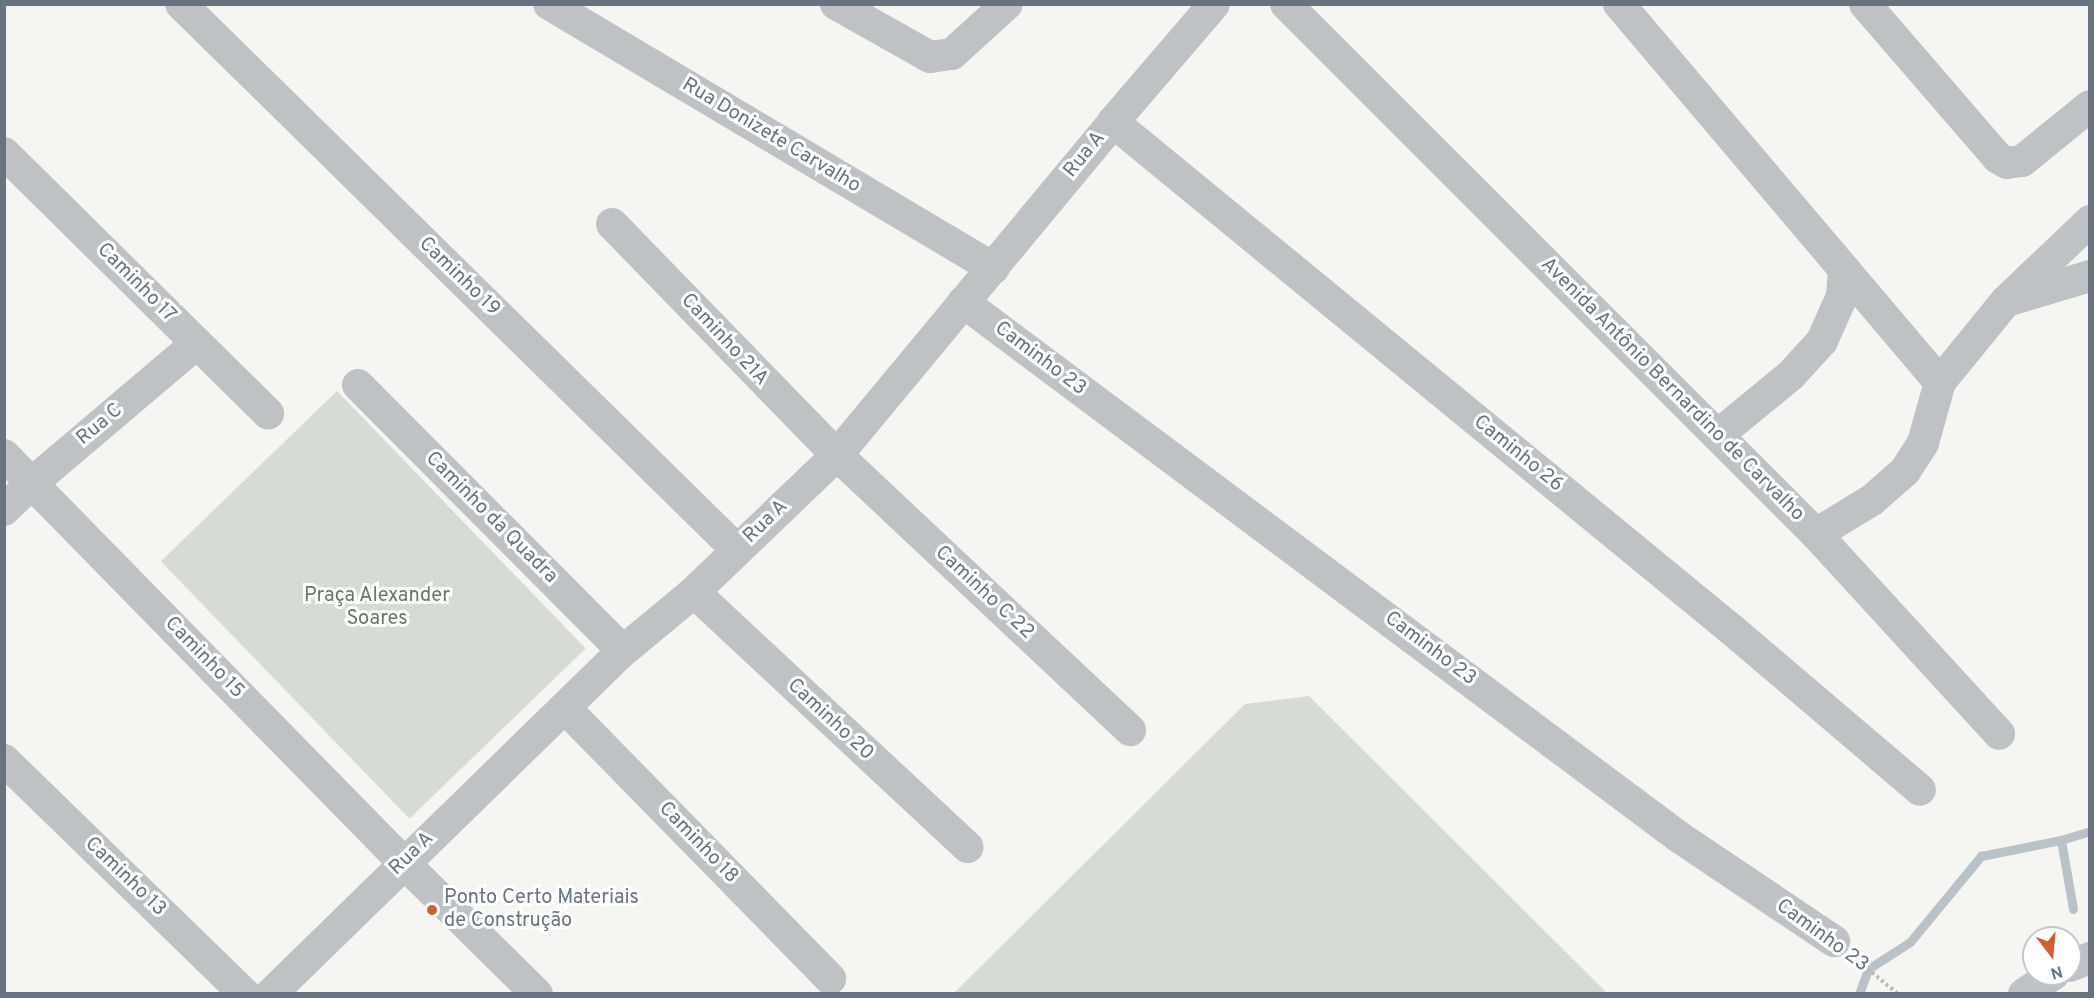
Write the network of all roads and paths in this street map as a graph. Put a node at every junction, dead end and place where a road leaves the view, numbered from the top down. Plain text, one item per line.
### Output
1 (181, 4) edge
2 (549, 4) edge
3 (836, 4) edge
4 (1007, 4) edge
5 (1214, 4) edge
6 (1286, 4) edge
7 (1619, 4) edge
8 (1865, 4) edge
9 (2090, 106) edge
10 (1113, 122) junction
11 (4, 153) edge
12 (2090, 221) edge
13 (612, 224) dead end
14 (993, 268) junction
15 (1844, 269) junction
16 (2090, 276) edge
17 (2006, 301) junction
18 (963, 302) junction
19 (197, 343) junction
20 (1940, 382) junction
21 (358, 385) dead end
22 (268, 413) dead end
23 (1718, 435) junction
24 (837, 454) junction
25 (4, 455) edge
26 (32, 483) junction
27 (4, 510) edge
28 (1816, 534) junction
29 (737, 550) junction
30 (694, 592) junction
31 (623, 651) junction
32 (566, 708) junction
33 (1130, 730) dead end
34 (1999, 734) dead end
35 (4, 760) edge
36 (1920, 790) dead end
37 (967, 847) dead end
38 (404, 862) junction
39 (1834, 941) joint
40 (830, 979) dead end
41 (245, 993) edge
42 (271, 993) edge
43 (537, 993) edge
44 (1898, 993) edge

1 - 29 street, Caminho 19
2 - 14 street, Rua Donizete Carvalho
3 - 4 street
5 - 10 street, Rua A
6 - 23 street, Avenida Antônio Bernardino de Carvalho
7 - 15 street
8 - 9 street
10 - 14 street, Rua A
10 - 36 street, Caminho 26
11 - 19 street, Caminho 17
12 - 17 street
13 - 24 street, Caminho 21A
14 - 18 street, Rua A
15 - 20 street
15 - 23 street
16 - 17 street
17 - 20 street
18 - 24 street, Rua A
18 - 39 street, Caminho 23
19 - 22 street, Caminho 17
19 - 26 street, Rua C
20 - 28 street, Avenida Antônio Bernardino de Carvalho
21 - 31 street, Caminho da Quadra
23 - 28 street, Avenida Antônio Bernardino de Carvalho
24 - 29 street, Rua A
24 - 33 street, Caminho C 22
25 - 26 street, Caminho 15
26 - 27 street, Rua C
26 - 38 street, Caminho 15
28 - 34 street
29 - 30 street, Rua A
30 - 31 street, Rua A
30 - 37 street, Caminho 20
31 - 32 street, Rua A
32 - 38 street, Rua A
32 - 40 street, Caminho 18
35 - 41 street, Caminho 13
38 - 42 street, Rua A
38 - 43 street, Caminho 15
39 - 44 path, Caminho 23

